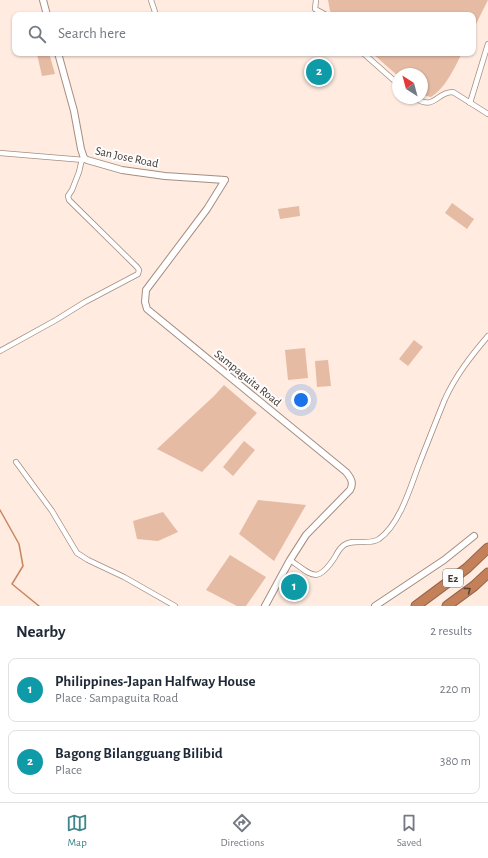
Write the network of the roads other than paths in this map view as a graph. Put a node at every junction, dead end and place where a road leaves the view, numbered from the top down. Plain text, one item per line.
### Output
1 (43, 0) edge
2 (151, 0) edge
3 (316, 0) edge
4 (46, 12) edge
5 (155, 12) edge
6 (320, 12) edge
7 (488, 44) edge
8 (59, 56) edge
9 (366, 56) edge
10 (392, 79) edge
11 (428, 103) edge
12 (470, 103) junction
13 (488, 114) edge
14 (0, 153) edge
15 (85, 160) junction
16 (225, 180) joint
17 (488, 336) edge
18 (0, 351) edge
19 (16, 462) dead end
20 (474, 536) dead end
21 (488, 548) edge
22 (290, 560) junction
23 (488, 573) edge
24 (175, 606) edge
25 (265, 606) edge
26 (375, 606) edge
27 (416, 606) edge
28 (447, 606) edge

1 - 4 street
2 - 5 street
3 - 6 street
7 - 12 street
8 - 15 street, San Jose Road
9 - 10 street
11 - 12 street
12 - 13 street
14 - 15 street
15 - 16 street, San Jose Road
15 - 18 street
16 - 22 street, Sampaguita Road
17 - 22 street
19 - 24 street
20 - 26 street
21 - 27 highway, E2
22 - 25 street, Sampaguita Road
28 -> 23 highway, E2

